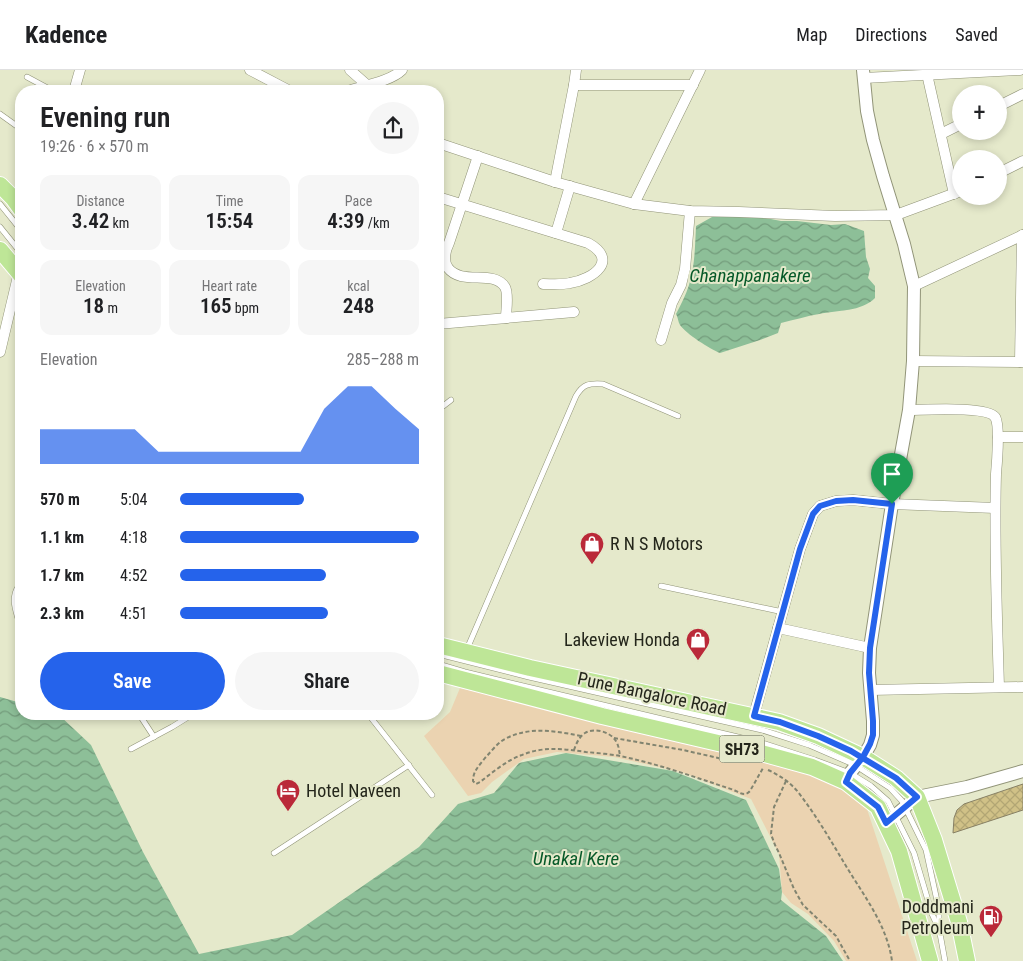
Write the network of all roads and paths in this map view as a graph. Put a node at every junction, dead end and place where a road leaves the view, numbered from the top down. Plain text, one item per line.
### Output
1 (80, 70) edge
2 (250, 70) edge
3 (350, 70) edge
4 (402, 70) edge
5 (576, 70) edge
6 (700, 70) edge
7 (1022, 70) edge
8 (933, 72) edge
9 (863, 74) edge
10 (28, 77) dead end
11 (1023, 79) edge
12 (42, 85) edge
13 (76, 85) edge
14 (279, 85) edge
15 (367, 85) joint
16 (574, 85) junction
17 (693, 85) junction
18 (1023, 94) edge
19 (1007, 102) edge
20 (0, 114) edge
21 (15, 125) edge
22 (952, 128) edge
23 (941, 134) junction
24 (444, 145) edge
25 (478, 156) junction
26 (1023, 161) edge
27 (1007, 169) edge
28 (952, 172) edge
29 (555, 182) junction
30 (0, 185) edge
31 (570, 186) junction
32 (952, 195) edge
33 (444, 199) edge
34 (14, 201) edge
35 (462, 204) junction
36 (634, 204) junction
37 (690, 211) junction
38 (896, 215) junction
39 (0, 227) edge
40 (556, 233) junction
41 (1023, 235) edge
42 (15, 246) edge
43 (0, 250) edge
44 (15, 268) edge
45 (543, 284) dead end
46 (914, 286) junction
47 (15, 294) edge
48 (574, 312) dead end
49 (506, 318) junction
50 (444, 323) edge
51 (662, 340) dead end
52 (1022, 344) edge
53 (0, 352) edge
54 (913, 362) junction
55 (1022, 362) edge
56 (451, 400) dead end
57 (444, 405) edge
58 (909, 410) junction
59 (678, 416) dead end
60 (998, 437) junction
61 (1023, 437) edge
62 (892, 504) junction
63 (995, 508) junction
64 (661, 586) dead end
65 (783, 612) junction
66 (778, 628) junction
67 (444, 647) edge
68 (870, 648) junction
69 (465, 652) junction
70 (444, 656) edge
71 (444, 666) edge
72 (444, 675) edge
73 (999, 687) junction
74 (1023, 687) edge
75 (870, 690) junction
76 (754, 716) junction
77 (143, 720) edge
78 (183, 720) edge
79 (373, 720) edge
80 (581, 736) junction
81 (154, 737) junction
82 (614, 738) junction
83 (132, 749) dead end
84 (574, 750) junction
85 (620, 756) junction
86 (728, 760) dead end
87 (409, 765) junction
88 (758, 766) dead end
89 (763, 767) junction
90 (854, 769) junction
91 (1023, 771) edge
92 (786, 781) junction
93 (432, 795) dead end
94 (911, 802) junction
95 (891, 820) junction
96 (274, 853) dead end
97 (939, 928) junction
98 (850, 961) edge
99 (892, 961) edge
100 (930, 961) edge
101 (945, 961) edge
102 (967, 961) edge

1 - 13 street
2 - 14 street
3 - 15 street
4 - 15 street
5 - 16 street
6 - 17 street
7 - 8 street
7 - 11 street
8 - 9 street
8 - 23 street
9 - 38 street
10 - 12 lane
16 - 17 street
16 - 29 street
17 - 36 street
18 - 19 street
20 - 21 lane
22 - 23 street
23 - 28 street
24 - 25 street
25 - 29 street
25 - 35 street
26 - 27 street
29 - 31 street
30 - 34 main road
31 - 36 street
31 - 40 street
32 - 38 street
33 - 35 street
35 - 40 street
35 - 49 street
36 - 37 street
37 - 38 street
37 - 51 street
38 - 46 street
39 - 42 lane
40 - 45 street
41 - 46 street
41 - 52 street
43 - 44 main road
46 - 54 street
47 - 53 street
48 - 49 street
49 - 50 street
52 - 55 street
54 - 55 street
54 - 58 street
56 - 57 lane
58 - 60 street
58 - 62 street
59 - 69 lane
60 - 61 street
60 - 63 street
62 - 63 street
62 - 65 street
62 - 68 street
63 - 73 street
64 - 65 lane
65 - 66 street
66 - 68 street
66 - 76 street
67 - 69 main road, Pune Bangalore Road / SH73
68 - 75 street
69 - 76 main road, Pune Bangalore Road / SH73
70 - 90 lane
71 - 90 lane
72 - 90 main road, Pune Bangalore Road / SH73
73 - 74 street
73 - 75 street
75 - 90 street
76 - 90 main road, Pune Bangalore Road / SH73
77 - 81 lane
78 - 81 lane
79 - 87 lane
80 - 82 path
80 - 84 path
80 - 84 path
81 - 83 lane
82 - 85 path
82 - 86 path
84 - 85 path
85 - 89 path
87 - 93 lane
87 - 96 lane
88 - 89 path
89 - 92 path
90 - 94 main road, Pune Bangalore Road / SH73
90 - 95 main road, Pune Bangalore Road / SH73
91 - 94 street
92 - 98 path
92 - 99 path
94 - 95 street
94 - 97 lane
94 - 102 main road, Pune Bangalore Road / SH73
95 - 97 lane
95 - 100 main road, Pune Bangalore Road / SH73
97 - 101 lane

